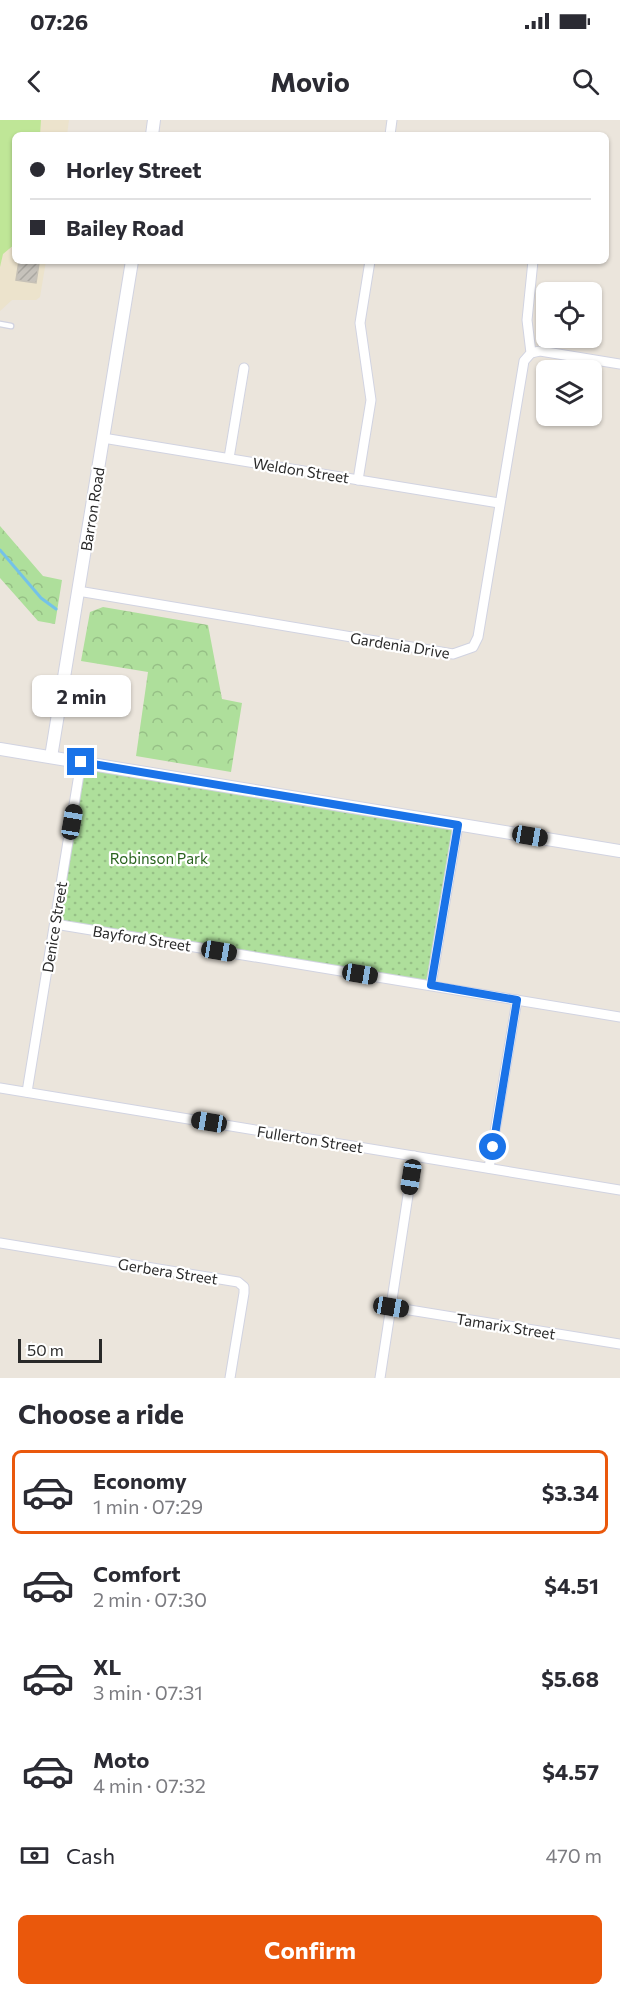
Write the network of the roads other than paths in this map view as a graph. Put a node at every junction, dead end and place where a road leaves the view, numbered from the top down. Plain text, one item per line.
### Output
1 (132, 264) edge
2 (370, 264) edge
3 (533, 264) edge
4 (0, 324) edge
5 (11, 326) dead end
6 (531, 353) junction
7 (620, 364) edge
8 (243, 368) dead end
9 (103, 438) junction
10 (229, 458) junction
11 (358, 480) junction
12 (499, 503) junction
13 (78, 591) junction
14 (0, 749) edge
15 (51, 757) junction
16 (81, 762) junction
17 (458, 825) junction
18 (620, 851) edge
19 (55, 924) junction
20 (431, 985) junction
21 (517, 1000) junction
22 (620, 1017) edge
23 (0, 1088) edge
24 (27, 1092) junction
25 (414, 1156) junction
26 (489, 1168) junction
27 (620, 1190) edge
28 (0, 1243) edge
29 (391, 1307) junction
30 (620, 1344) edge
31 (230, 1378) edge
32 (380, 1378) edge

1 - 9 street, Barron Road
2 - 11 street
3 - 6 street, Gardenia Drive
4 - 5 lane
6 - 7 street
6 - 12 street, Gardenia Drive
8 - 10 street
9 - 10 street, Weldon Street
9 - 13 street, Barron Road
10 - 11 street, Weldon Street
11 - 12 street, Weldon Street
12 - 13 street, Gardenia Drive
13 - 15 street, Barron Road
14 - 15 street
15 - 16 street
16 - 17 street
16 - 19 street, Denice Street
17 - 18 street
17 - 20 street
19 - 20 street, Bayford Street
19 - 24 street, Denice Street
20 - 21 street, Bayford Street
21 - 22 street, Bayford Street
21 - 26 street
23 - 24 street, Fullerton Street
24 - 25 street, Fullerton Street
25 - 26 street, Fullerton Street
25 - 29 street
26 - 27 street, Fullerton Street
28 - 31 street, Gerbera Street
29 - 30 street, Tamarix Street
29 - 32 street

